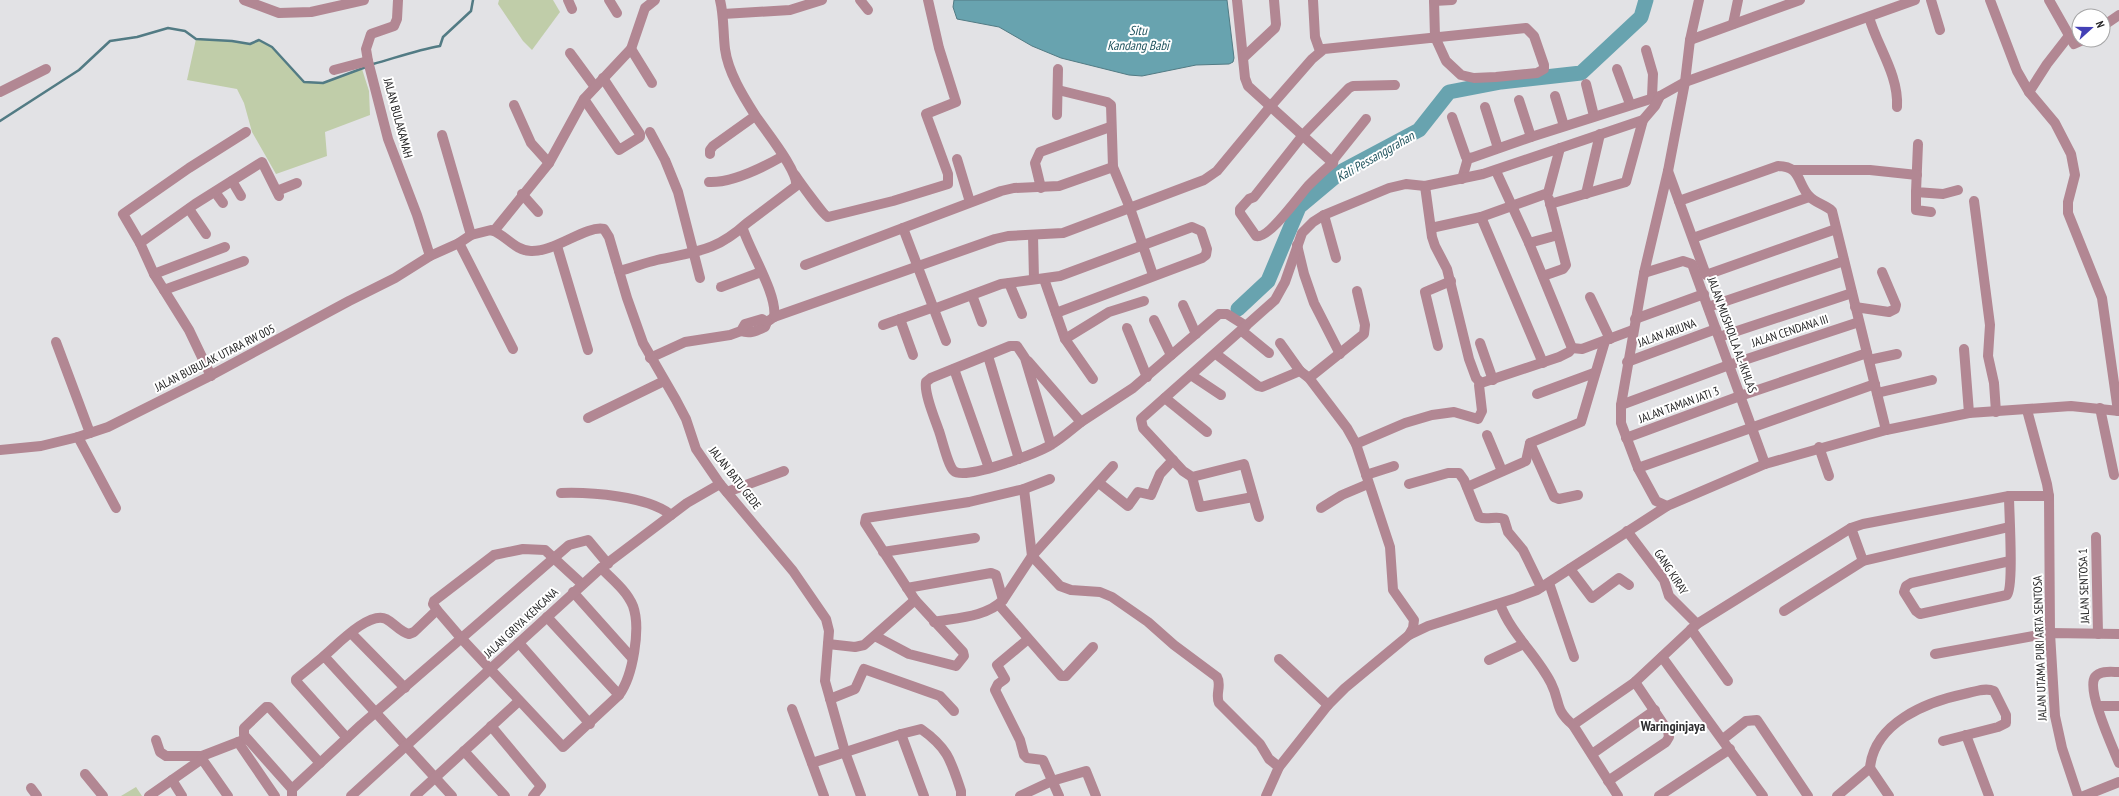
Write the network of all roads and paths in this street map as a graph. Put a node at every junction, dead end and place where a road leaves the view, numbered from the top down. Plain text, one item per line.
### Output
1 (244, 0) edge
2 (364, 0) edge
3 (398, 0) edge
4 (609, 0) edge
5 (654, 0) edge
6 (720, 0) edge
7 (822, 0) edge
8 (860, 0) edge
9 (928, 0) edge
10 (1237, 0) edge
11 (1274, 0) edge
12 (1313, 0) edge
13 (1452, 0) edge
14 (1699, 0) edge
15 (1738, 0) edge
16 (1800, 0) edge
17 (1913, 0) edge
18 (1931, 0) edge
19 (1990, 0) edge
20 (2049, 0) edge
21 (1434, 1) edge
22 (868, 10) dead end
23 (617, 13) dead end
24 (723, 14) junction
25 (1869, 17) junction
26 (1733, 24) junction
27 (1940, 30) dead end
28 (1435, 37) junction
29 (2068, 37) junction
30 (1690, 40) junction
31 (2071, 40) edge
32 (632, 49) junction
33 (1646, 50) dead end
34 (1320, 51) junction
35 (570, 53) dead end
36 (1244, 56) junction
37 (368, 61) junction
38 (46, 69) dead end
39 (1058, 69) dead end
40 (1617, 69) dead end
41 (334, 70) dead end
42 (603, 78) junction
43 (652, 83) dead end
44 (1586, 84) dead end
45 (1395, 85) dead end
46 (596, 87) junction
47 (1058, 90) junction
48 (1669, 90) junction
49 (0, 92) edge
50 (2029, 92) junction
51 (1555, 96) dead end
52 (584, 99) junction
53 (1519, 100) dead end
54 (1630, 104) junction
55 (514, 105) dead end
56 (1270, 107) junction
57 (1486, 107) dead end
58 (1897, 107) dead end
59 (1058, 114) dead end
60 (755, 116) junction
61 (1594, 116) junction
62 (1452, 117) dead end
63 (1366, 119) dead end
64 (1643, 120) junction
65 (1564, 126) junction
66 (1110, 127) junction
67 (246, 132) dead end
68 (650, 132) dead end
69 (1600, 134) junction
70 (442, 135) dead end
71 (1303, 135) junction
72 (1531, 137) junction
73 (1918, 144) dead end
74 (1498, 148) junction
75 (1560, 148) junction
76 (710, 154) dead end
77 (783, 156) junction
78 (1468, 158) junction
79 (957, 159) dead end
80 (549, 162) junction
81 (1333, 163) junction
82 (1113, 167) junction
83 (1794, 170) junction
84 (1496, 171) junction
85 (1668, 171) junction
86 (795, 175) junction
87 (1917, 175) junction
88 (1462, 179) junction
89 (232, 181) junction
90 (709, 182) dead end
91 (297, 183) dead end
92 (1425, 186) junction
93 (1041, 188) junction
94 (1958, 190) dead end
95 (216, 192) junction
96 (1916, 192) junction
97 (1548, 193) junction
98 (522, 194) junction
99 (1586, 194) junction
100 (241, 196) dead end
101 (1809, 197) junction
102 (1679, 200) junction
103 (1974, 201) dead end
104 (970, 202) junction
105 (223, 203) dead end
106 (1550, 204) junction
107 (1512, 206) junction
108 (1130, 208) junction
109 (189, 209) junction
110 (538, 212) dead end
111 (1931, 212) dead end
112 (1324, 215) junction
113 (1482, 217) junction
114 (903, 228) junction
115 (1431, 228) junction
116 (743, 229) junction
117 (1836, 229) junction
118 (494, 231) junction
119 (206, 234) dead end
120 (471, 235) junction
121 (1033, 235) junction
122 (1558, 235) junction
123 (1693, 238) junction
124 (140, 243) junction
125 (459, 243) junction
126 (1529, 243) junction
127 (1297, 244) junction
128 (557, 246) junction
129 (1142, 246) junction
130 (225, 247) dead end
131 (693, 254) junction
132 (430, 256) junction
133 (1336, 258) dead end
134 (244, 261) dead end
135 (1844, 261) junction
136 (805, 265) dead end
137 (917, 266) junction
138 (619, 271) junction
139 (761, 272) junction
140 (1882, 272) dead end
141 (1644, 273) junction
142 (154, 274) junction
143 (1153, 275) junction
144 (1543, 276) junction
145 (700, 278) dead end
146 (1039, 279) junction
147 (1451, 281) junction
148 (1009, 283) junction
149 (721, 287) dead end
150 (164, 290) junction
151 (1356, 291) dead end
152 (1852, 293) junction
153 (1704, 294) junction
154 (972, 295) junction
155 (1590, 297) dead end
156 (1144, 301) dead end
157 (1183, 305) dead end
158 (1708, 307) junction
159 (1855, 307) junction
160 (934, 308) junction
161 (1022, 314) dead end
162 (1056, 314) junction
163 (900, 319) junction
164 (1635, 319) junction
165 (771, 320) junction
166 (1154, 320) dead end
167 (982, 322) dead end
168 (1859, 322) junction
169 (883, 325) dead end
170 (1243, 327) junction
171 (1127, 328) dead end
172 (1633, 330) junction
173 (1718, 333) junction
174 (1196, 334) junction
175 (1066, 339) junction
176 (1607, 340) junction
177 (946, 341) dead end
178 (56, 342) dead end
179 (1280, 342) dead end
180 (1480, 343) dead end
181 (1438, 346) dead end
182 (514, 348) dead end
183 (1572, 348) junction
184 (1964, 349) dead end
185 (588, 350) dead end
186 (1269, 353) dead end
187 (1216, 354) junction
188 (1340, 354) junction
189 (1897, 354) dead end
190 (913, 355) dead end
191 (1171, 355) junction
192 (988, 356) junction
193 (1868, 357) junction
194 (650, 358) junction
195 (1025, 358) junction
196 (1627, 362) junction
197 (1543, 363) junction
198 (1729, 365) junction
199 (954, 369) junction
200 (1300, 371) junction
201 (1594, 373) junction
202 (1191, 375) junction
203 (211, 376) junction
204 (1147, 377) junction
205 (1309, 378) junction
206 (1093, 379) dead end
207 (664, 380) junction
208 (1493, 380) junction
209 (1932, 380) dead end
210 (1481, 383) junction
211 (1876, 389) junction
212 (1538, 394) dead end
213 (1221, 396) dead end
214 (1740, 396) junction
215 (1165, 398) junction
216 (1621, 405) junction
217 (2100, 408) junction
218 (2027, 410) junction
219 (2118, 411) edge
220 (1996, 412) junction
221 (1968, 413) junction
222 (588, 418) dead end
223 (1081, 422) junction
224 (1751, 428) junction
225 (1886, 430) junction
226 (1207, 432) dead end
227 (90, 433) junction
228 (1487, 435) dead end
229 (78, 437) junction
230 (1626, 438) junction
231 (1530, 443) junction
232 (1356, 444) junction
233 (1051, 445) junction
234 (1819, 447) junction
235 (0, 450) edge
236 (1019, 459) junction
237 (1173, 460) junction
238 (1764, 461) junction
239 (1113, 466) dead end
240 (1394, 466) dead end
241 (989, 468) junction
242 (1638, 468) junction
243 (784, 471) dead end
244 (1502, 471) junction
245 (2114, 475) dead end
246 (1829, 476) dead end
247 (1192, 477) junction
248 (1050, 479) dead end
249 (1367, 479) junction
250 (1099, 482) junction
251 (720, 484) junction
252 (1409, 484) dead end
253 (1467, 487) junction
254 (1024, 489) junction
255 (727, 492) junction
256 (561, 493) dead end
257 (1578, 495) dead end
258 (2009, 496) junction
259 (2049, 496) junction
260 (1253, 497) junction
261 (1667, 506) junction
262 (116, 508) dead end
263 (1321, 508) dead end
264 (671, 515) junction
265 (1259, 516) dead end
266 (2009, 527) junction
267 (1851, 528) junction
268 (1627, 531) junction
269 (2096, 537) dead end
270 (975, 538) dead end
271 (883, 552) junction
272 (1032, 556) junction
273 (554, 557) junction
274 (1863, 561) junction
275 (2010, 561) junction
276 (605, 566) junction
277 (1570, 569) junction
278 (582, 584) junction
279 (1545, 585) junction
280 (1629, 585) dead end
281 (907, 588) junction
282 (574, 592) junction
283 (915, 600) junction
284 (1001, 602) junction
285 (1500, 604) junction
286 (437, 610) junction
287 (1784, 611) dead end
288 (547, 617) junction
289 (934, 622) junction
290 (1694, 627) junction
291 (351, 633) junction
292 (2050, 633) junction
293 (2098, 634) junction
294 (2119, 634) edge
295 (1409, 635) junction
296 (875, 636) junction
297 (461, 638) junction
298 (1027, 640) junction
299 (519, 643) junction
300 (828, 644) junction
301 (1524, 644) junction
302 (1093, 647) dead end
303 (1935, 654) dead end
304 (324, 656) junction
305 (1574, 657) dead end
306 (1662, 657) junction
307 (632, 658) junction
308 (1279, 659) dead end
309 (1489, 660) dead end
310 (490, 669) junction
311 (2119, 672) edge
312 (1728, 681) dead end
313 (1635, 682) junction
314 (405, 688) junction
315 (619, 695) junction
316 (830, 699) junction
317 (519, 700) junction
318 (1328, 705) junction
319 (2098, 706) junction
320 (2119, 706) edge
321 (792, 709) dead end
322 (1655, 710) junction
323 (954, 711) dead end
324 (375, 712) junction
325 (590, 724) junction
326 (1573, 725) junction
327 (491, 726) junction
328 (901, 734) junction
329 (1966, 735) junction
330 (347, 738) junction
331 (1723, 739) junction
332 (156, 740) dead end
333 (242, 741) junction
334 (1943, 741) dead end
335 (406, 746) junction
336 (1730, 749) junction
337 (464, 751) junction
338 (845, 752) junction
339 (1592, 754) junction
340 (202, 758) junction
341 (320, 763) junction
342 (812, 763) junction
343 (2119, 763) edge
344 (1279, 767) junction
345 (1870, 768) junction
346 (85, 774) dead end
347 (435, 778) junction
348 (172, 780) junction
349 (1052, 781) junction
350 (1608, 781) junction
351 (2119, 782) edge
352 (292, 793) edge
353 (1844, 794) edge
354 (103, 796) edge
355 (149, 796) edge
356 (182, 796) edge
357 (228, 796) edge
358 (275, 796) edge
359 (351, 796) edge
360 (415, 796) edge
361 (452, 796) edge
362 (505, 796) edge
363 (533, 796) edge
364 (824, 796) edge
365 (861, 796) edge
366 (924, 796) edge
367 (960, 796) edge
368 (1020, 796) edge
369 (1059, 796) edge
370 (1095, 796) edge
371 (1266, 796) edge
372 (1618, 796) edge
373 (1659, 796) edge
374 (1763, 796) edge
375 (1808, 796) edge
376 (1890, 796) edge
377 (1989, 796) edge
378 (2078, 796) edge
379 (2084, 796) edge

1 - 2 street
3 - 37 street, JALAN BULAKAMAH
4 - 23 street
5 - 32 street
6 - 24 street
7 - 24 street
8 - 22 street
9 - 86 street
10 - 36 street
11 - 36 street
12 - 34 street
13 - 21 street
14 - 30 street
15 - 26 street
16 - 26 street
17 - 25 street
18 - 27 street
19 - 50 street
20 - 29 street
21 - 28 street
24 - 60 street
25 - 48 street
25 - 58 street
26 - 30 street
28 - 28 street
28 - 34 street
29 - 31 street
29 - 50 street
30 - 48 street
32 - 42 street
32 - 43 street
33 - 48 street
34 - 56 street
35 - 46 street
36 - 56 street
37 - 41 street
37 - 132 street, JALAN BULAKAMAH
38 - 49 street
39 - 47 street
40 - 54 street
42 - 46 street
42 - 52 street
44 - 61 street
45 - 71 street
46 - 52 street
47 - 59 street
47 - 66 street
48 - 54 street
48 - 64 street
48 - 85 street
50 - 219 street
51 - 65 street
52 - 80 street
53 - 72 street
54 - 61 street
55 - 80 street
56 - 71 street
56 - 108 street
57 - 74 street
60 - 76 street
60 - 77 street
61 - 65 street
62 - 78 street
63 - 81 street
64 - 69 street
64 - 99 street
65 - 72 street
66 - 82 street
66 - 93 street
67 - 124 street
68 - 131 street
69 - 75 street
69 - 99 street
70 - 120 street
71 - 81 street
71 - 81 street
72 - 74 street
73 - 87 street
74 - 78 street
75 - 84 street
75 - 97 street
77 - 86 street
77 - 90 street
78 - 88 street
79 - 104 street
80 - 98 street
82 - 93 street
82 - 108 street
83 - 87 street
83 - 101 street
83 - 102 street
84 - 88 street
84 - 107 street
85 - 102 street
85 - 141 street
86 - 116 street
87 - 96 street
88 - 92 street
89 - 91 street
89 - 95 street
89 - 100 street
92 - 112 street
92 - 115 street
93 - 104 street
94 - 96 street
95 - 105 street
95 - 109 street
96 - 111 street
97 - 106 street
97 - 107 street
98 - 110 street
98 - 118 street
99 - 106 street
101 - 117 street
101 - 123 street
102 - 123 street
103 - 220 street
104 - 114 street
106 - 122 street
107 - 113 street
107 - 126 street
108 - 121 street
108 - 129 street
109 - 119 street
109 - 124 street
112 - 127 street
112 - 133 street
113 - 115 street
113 - 197 street
114 - 136 street
114 - 137 street
115 - 147 street
116 - 131 street
116 - 139 street
117 - 123 street
117 - 135 street
118 - 120 street, JALAN BUBULAK UTARA RW 005
118 - 128 street, JALAN BATU GEDE
120 - 125 street, JALAN BUBULAK UTARA RW 005
121 - 137 street
121 - 146 street
122 - 126 street
122 - 144 street
124 - 142 street
125 - 132 street, JALAN BUBULAK UTARA RW 005
125 - 182 street
126 - 144 street
127 - 170 street
127 - 188 street
128 - 138 street, JALAN BATU GEDE
128 - 185 street
129 - 143 street
129 - 143 street
129 - 146 street
130 - 142 street
131 - 138 street
131 - 145 street
132 - 203 street, JALAN BUBULAK UTARA RW 005
134 - 150 street
135 - 152 street
135 - 158 street
137 - 160 street
137 - 165 street
138 - 194 street, JALAN BATU GEDE
139 - 149 street
139 - 165 street
140 - 159 street
141 - 153 street, JALAN MUSHOLLA AL-IKHLAS
141 - 164 street
142 - 150 street
143 - 162 street
144 - 183 street
146 - 148 street
146 - 162 street
147 - 181 street
147 - 210 street
148 - 154 street
148 - 161 street
150 - 203 street
151 - 188 street
152 - 159 street
152 - 173 street, JALAN ARJUNA
153 - 158 street, JALAN MUSHOLLA AL-IKHLAS
153 - 164 street
154 - 160 street
154 - 167 street
155 - 176 street
156 - 175 street
157 - 174 street
158 - 173 street, JALAN MUSHOLLA AL-IKHLAS
159 - 168 street
160 - 163 street
160 - 177 street
162 - 175 street
163 - 169 street
163 - 190 street
164 - 172 street
165 - 194 street
166 - 191 street
168 - 193 street
168 - 198 street, JALAN CENDANA III
170 - 174 street
170 - 186 street
170 - 187 street
171 - 204 street
172 - 176 street
172 - 196 street
173 - 196 street, JALAN ARJUNA
173 - 198 street, JALAN MUSHOLLA AL-IKHLAS
174 - 191 street
175 - 206 street
176 - 183 street
176 - 201 street
178 - 227 street
179 - 200 street
180 - 208 street
183 - 197 street
184 - 221 street
187 - 200 street
187 - 202 street
188 - 205 street
189 - 193 street, JALAN TAMAN JATI 3
191 - 204 street
192 - 195 street
192 - 199 street
192 - 236 street
193 - 211 street
193 - 214 street, JALAN TAMAN JATI 3
194 - 207 street, JALAN BATU GEDE
195 - 223 street
195 - 233 street
196 - 216 street
197 - 208 street
198 - 214 street, JALAN MUSHOLLA AL-IKHLAS
198 - 216 street, JALAN CENDANA III
199 - 241 street
199 - 241 street
200 - 205 street
201 - 212 street
201 - 231 street
202 - 213 street
202 - 215 street
203 - 227 street, JALAN BUBULAK UTARA RW 005
204 - 223 street
205 - 232 street
207 - 222 street
207 - 251 street, JALAN BATU GEDE
208 - 210 street
209 - 211 street
210 - 232 street
211 - 224 street
211 - 225 street
214 - 224 street, JALAN MUSHOLLA AL-IKHLAS
214 - 230 street, JALAN TAMAN JATI 3
215 - 226 street
215 - 237 street
216 - 230 street
217 - 218 street
217 - 219 street
217 - 245 street
218 - 220 street
218 - 259 street, JALAN UTAMA PURI ARTA SENTOSA
220 - 221 street
221 - 225 street
223 - 233 street
224 - 238 street, JALAN MUSHOLLA AL-IKHLAS
224 - 242 street
225 - 234 street
227 - 229 street, JALAN BUBULAK UTARA RW 005
228 - 244 street
229 - 235 street, JALAN BUBULAK UTARA RW 005
229 - 262 street
230 - 242 street
231 - 244 street
231 - 257 street
232 - 249 street
233 - 236 street
234 - 238 street
234 - 246 street
236 - 241 street
237 - 247 street
237 - 250 street
238 - 261 street
239 - 250 street
240 - 249 street
242 - 261 street
243 - 255 street
244 - 253 street
247 - 260 street
247 - 260 street
248 - 254 street
249 - 263 street
249 - 295 street
250 - 272 street
251 - 255 street, JALAN BATU GEDE
251 - 264 street, JALAN GRIYA KENCANA
252 - 253 street
253 - 279 street
254 - 271 street
254 - 272 street
255 - 300 street, JALAN BATU GEDE
256 - 264 street
258 - 259 street
258 - 266 street
258 - 267 street
259 - 292 street, JALAN UTAMA PURI ARTA SENTOSA
260 - 265 street
261 - 268 street
264 - 276 street, JALAN GRIYA KENCANA
266 - 274 street
266 - 275 street
267 - 274 street
267 - 290 street
268 - 277 street
268 - 290 street, GANG KIRAY
269 - 293 street, JALAN SENTOSA 1
270 - 271 street
271 - 281 street
272 - 284 street
272 - 344 street
273 - 276 street
273 - 278 street
273 - 286 street
273 - 297 street
274 - 287 street
275 - 275 street
276 - 278 street, JALAN GRIYA KENCANA
276 - 307 street
277 - 279 street
277 - 280 street
278 - 282 street, JALAN GRIYA KENCANA
279 - 285 street
279 - 305 street
281 - 283 street
281 - 284 street
282 - 288 street, JALAN GRIYA KENCANA
282 - 307 street
283 - 289 street
283 - 296 street
284 - 289 street
284 - 298 street
285 - 295 street
285 - 301 street
286 - 291 street
286 - 297 street
288 - 299 street, JALAN GRIYA KENCANA
288 - 315 street
289 - 296 street
290 - 306 street
290 - 312 street, GANG KIRAY
291 - 304 street
291 - 314 street
292 - 293 street
292 - 303 street
292 - 378 street, JALAN UTAMA PURI ARTA SENTOSA
293 - 294 street
295 - 318 street
296 - 300 street
297 - 310 street
297 - 314 street
298 - 302 street
298 - 349 street
299 - 310 street, JALAN GRIYA KENCANA
299 - 325 street
300 - 316 street, JALAN BATU GEDE
301 - 309 street
301 - 326 street
304 - 324 street
304 - 330 street
306 - 313 street
306 - 331 street
307 - 315 street
308 - 318 street
310 - 317 street
310 - 335 street, JALAN GRIYA KENCANA
311 - 319 street
313 - 322 street
313 - 326 street
314 - 324 street
315 - 325 street
316 - 323 street
316 - 338 street, JALAN BATU GEDE
317 - 325 street
317 - 327 street
318 - 344 street
319 - 320 street
319 - 343 street
321 - 342 street
322 - 339 street
322 - 350 street
324 - 330 street
324 - 335 street
326 - 339 street
327 - 337 street
327 - 363 street
328 - 338 street
328 - 366 street
328 - 367 street
329 - 334 street
329 - 345 street
329 - 377 street
330 - 341 street
331 - 336 street
331 - 375 street
332 - 340 street
333 - 340 street
333 - 341 street
333 - 352 street
333 - 358 street
335 - 347 street
335 - 359 street, JALAN GRIYA KENCANA
336 - 373 street
336 - 374 street
337 - 347 street
337 - 362 street
338 - 342 street
338 - 365 street, JALAN BATU GEDE
339 - 350 street
340 - 348 street
340 - 357 street
341 - 352 street
342 - 364 street
344 - 371 street
345 - 353 street
345 - 376 street
346 - 354 street
347 - 360 street
347 - 361 street
348 - 355 street
348 - 356 street
349 - 368 street
349 - 369 street
349 - 370 street
350 - 372 street
351 - 379 street

